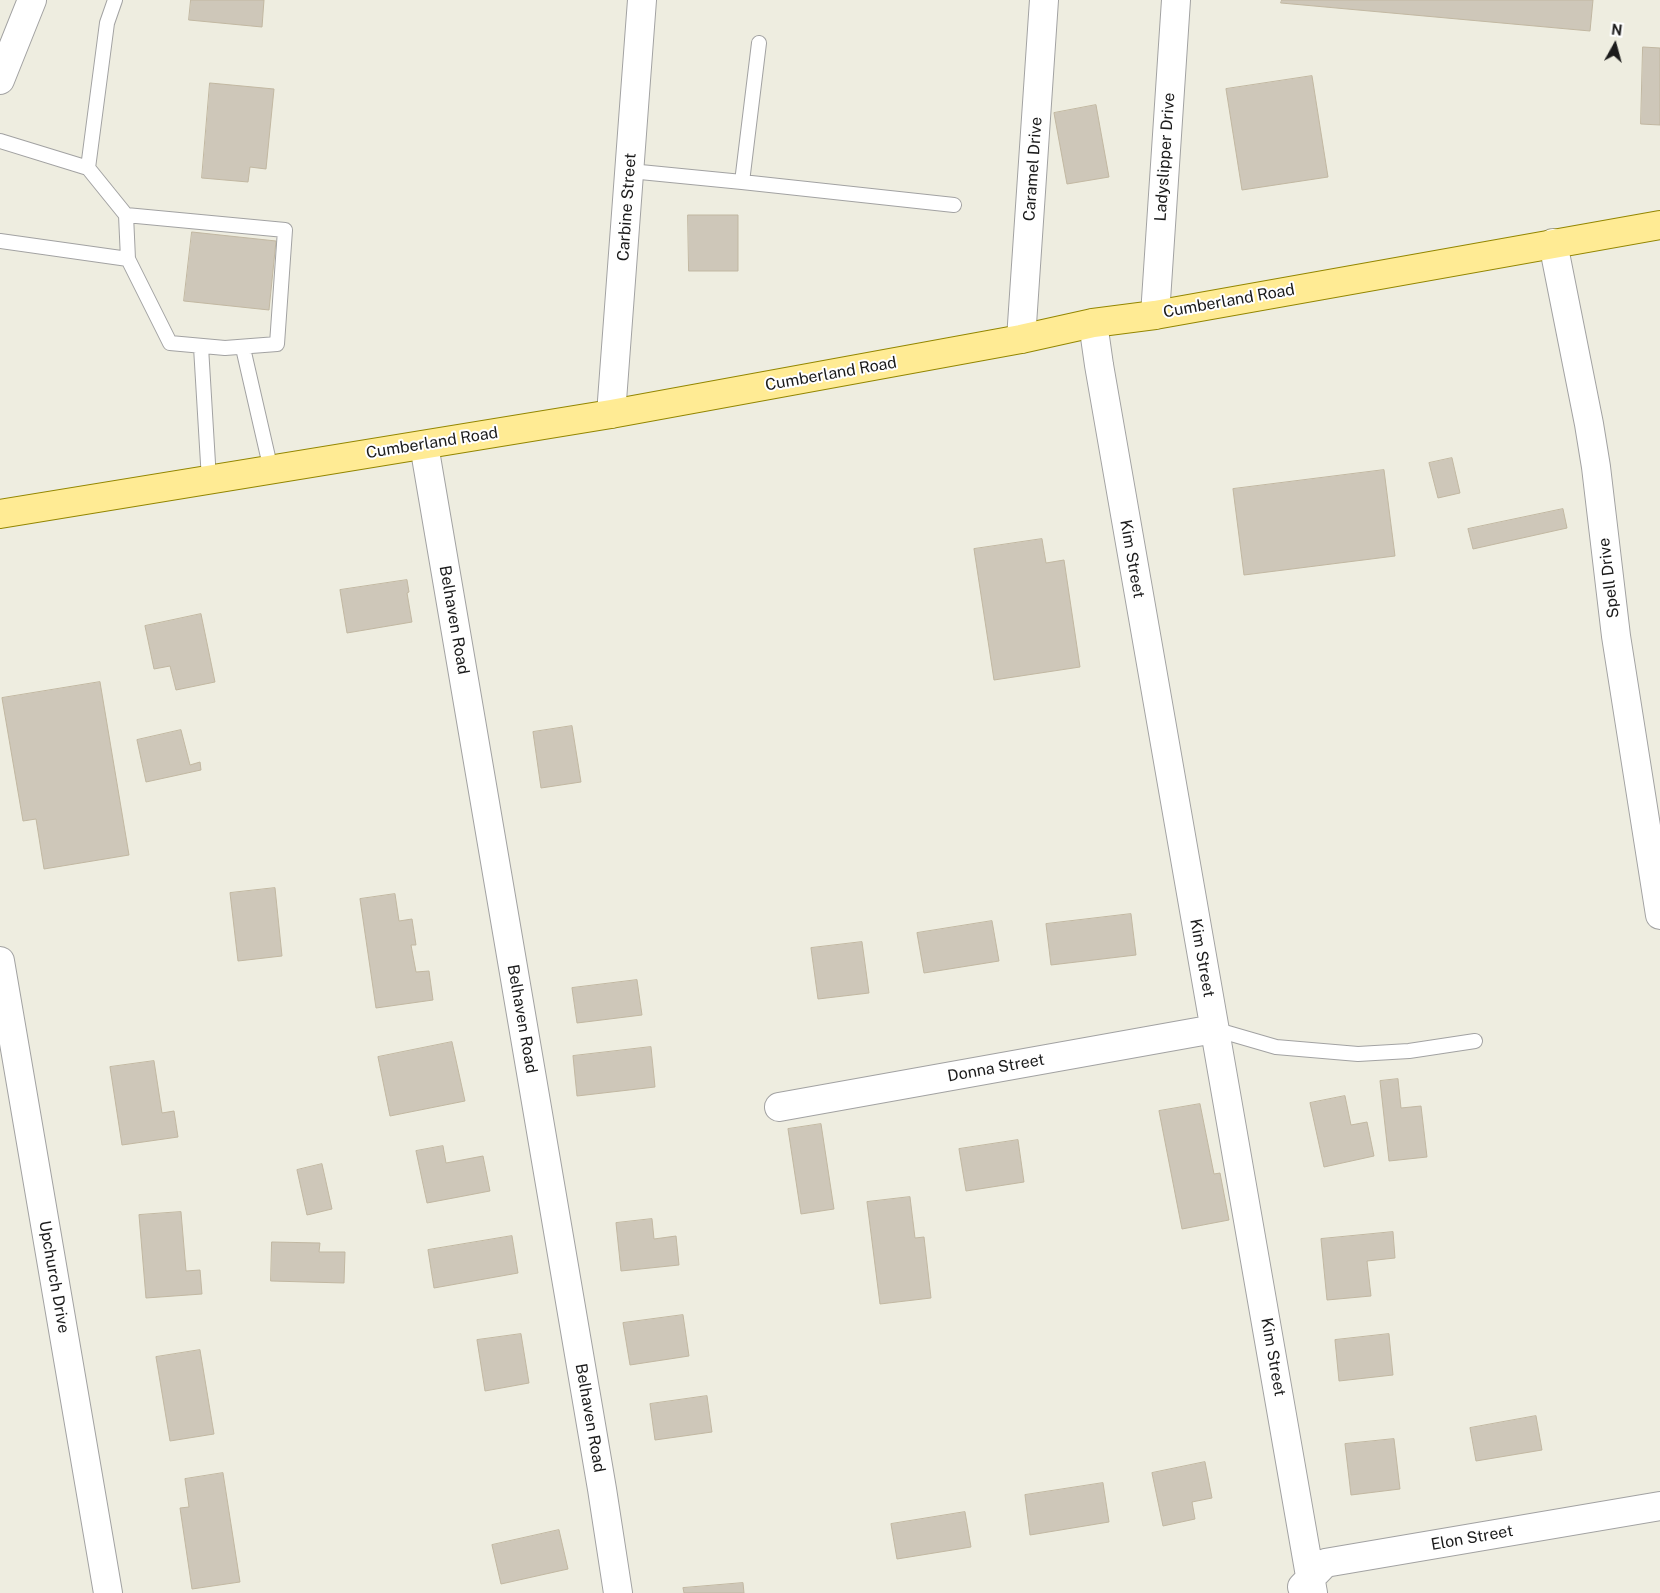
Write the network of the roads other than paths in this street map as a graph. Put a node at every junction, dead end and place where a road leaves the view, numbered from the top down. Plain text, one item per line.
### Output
1 (32, 0) edge
2 (115, 0) edge
3 (642, 0) edge
4 (1044, 0) edge
5 (1176, 0) edge
6 (759, 43) dead end
7 (0, 80) edge
8 (0, 141) edge
9 (88, 168) junction
10 (630, 171) junction
11 (742, 182) junction
12 (954, 205) dead end
13 (126, 215) junction
14 (1660, 225) edge
15 (0, 241) edge
16 (1553, 243) junction
17 (128, 259) junction
18 (1155, 315) junction
19 (1093, 323) junction
20 (1021, 339) junction
21 (201, 347) junction
22 (243, 348) junction
23 (611, 414) junction
24 (424, 445) junction
25 (271, 470) junction
26 (209, 480) junction
27 (0, 514) edge
28 (1660, 915) edge
29 (0, 961) edge
30 (1214, 1029) junction
31 (1475, 1042) dead end
32 (10, 1074) edge
33 (779, 1107) dead end
34 (1660, 1506) edge
35 (1307, 1588) edge
36 (108, 1593) edge
37 (618, 1593) edge

1 - 7 street
2 - 9 lane
3 - 10 street, Carbine Street
4 - 20 street, Caramel Drive
5 - 18 street, Ladyslipper Drive
6 - 11 lane
8 - 9 lane
9 - 13 lane
10 - 11 lane
10 - 23 street, Carbine Street
11 - 12 lane
13 - 17 lane
13 - 22 lane
14 - 16 main road, Cumberland Road
15 - 17 lane
16 - 18 main road, Cumberland Road
16 - 28 street, Spell Drive
17 - 21 lane
18 - 19 main road, Cumberland Road
19 - 20 main road, Cumberland Road
19 - 30 street, Kim Street
20 - 23 main road, Cumberland Road
21 - 22 lane
21 - 26 lane
22 - 25 lane
23 - 24 main road, Cumberland Road
24 - 25 main road, Cumberland Road
24 - 37 street, Belhaven Road
25 - 26 main road, Cumberland Road
26 - 27 main road, Cumberland Road
29 - 32 street, Upchurch Drive
30 - 31 lane
30 - 33 street, Donna Street
30 - 35 street, Kim Street
32 - 36 street, Upchurch Drive
34 - 35 street, Elon Street

